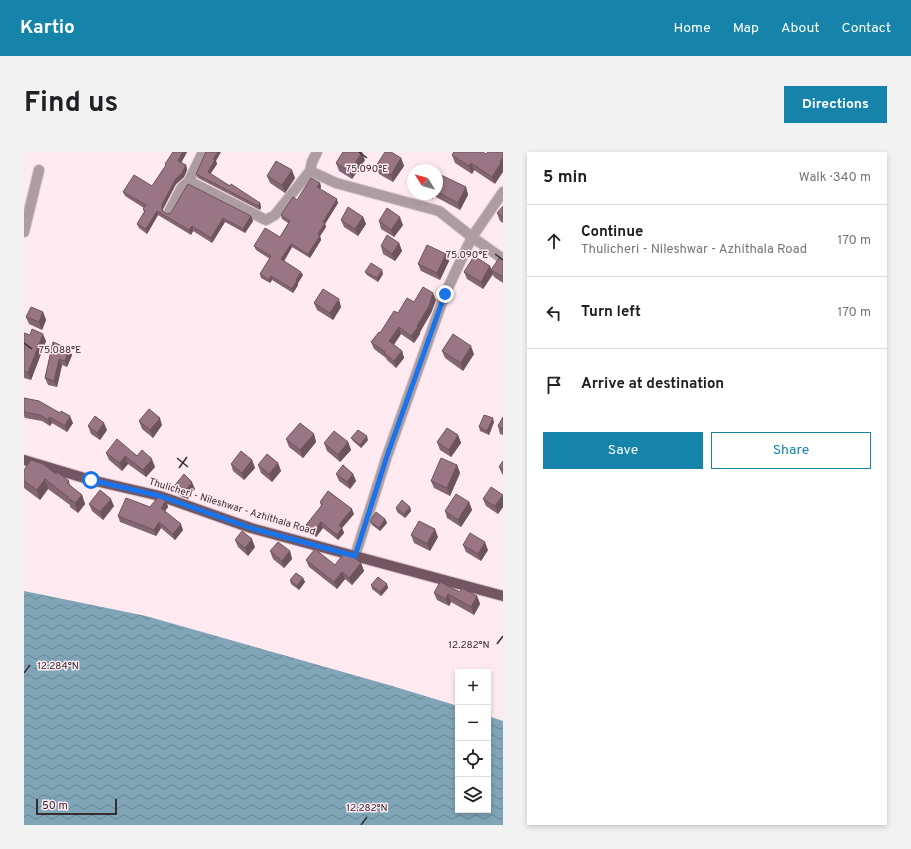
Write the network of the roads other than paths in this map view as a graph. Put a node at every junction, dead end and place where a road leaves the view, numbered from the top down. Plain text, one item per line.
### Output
1 (203, 152) edge
2 (317, 152) edge
3 (39, 170) dead end
4 (310, 171) junction
5 (189, 181) junction
6 (503, 192) edge
7 (170, 212) edge
8 (24, 232) edge
9 (472, 237) junction
10 (503, 259) edge
11 (24, 460) edge
12 (355, 556) junction
13 (503, 596) edge

1 - 5 street
2 - 4 street
3 - 8 street
4 - 5 street
4 - 9 street
5 - 7 street
6 - 9 street
9 - 10 street
9 - 12 street
11 - 12 main road, Thulicheri - Nileshwar - Azhithala Road
12 - 13 main road, Thulicheri - Nileshwar - Azhithala Road

